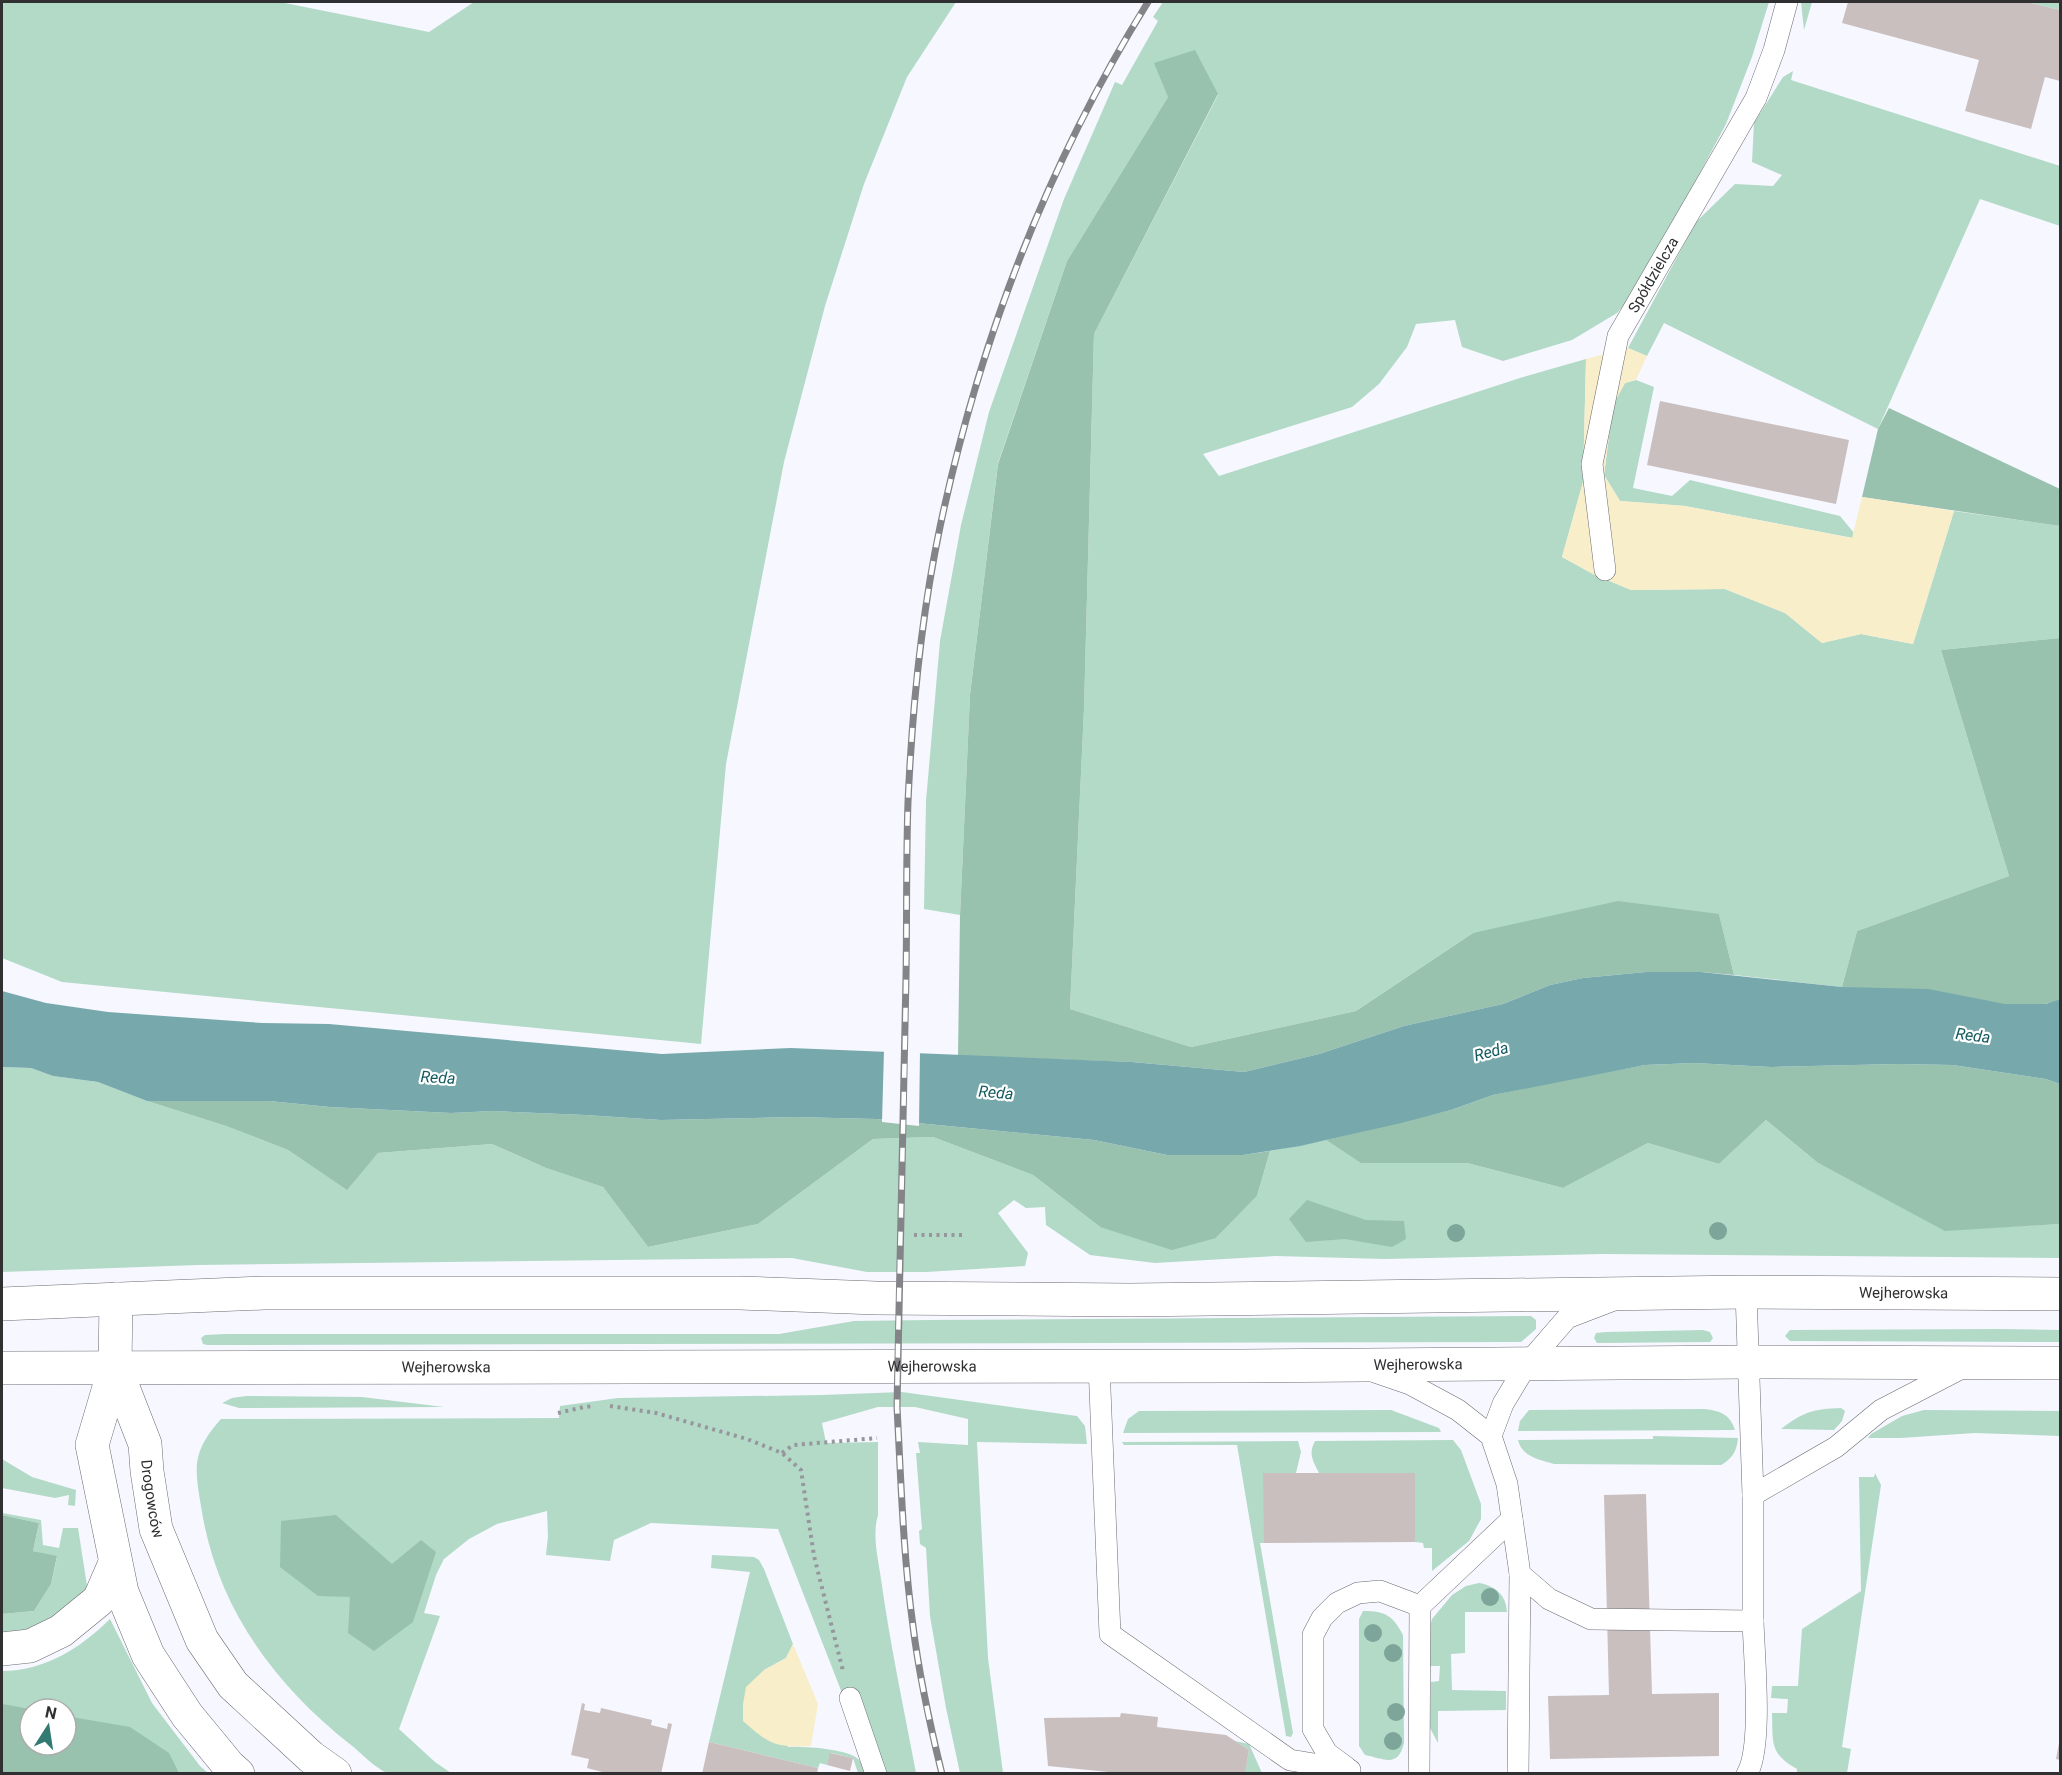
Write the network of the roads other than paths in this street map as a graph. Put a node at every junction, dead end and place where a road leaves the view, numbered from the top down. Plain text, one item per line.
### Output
1 (1787, 2) edge
2 (1605, 570) dead end
3 (1746, 1292) junction
4 (1628, 1294) junction
5 (2061, 1294) edge
6 (116, 1299) junction
7 (2, 1304) edge
8 (1749, 1362) junction
9 (1974, 1362) junction
10 (2061, 1363) edge
11 (1527, 1364) junction
12 (1099, 1365) junction
13 (1339, 1365) junction
14 (115, 1367) junction
15 (2, 1368) edge
16 (1491, 1436) junction
17 (1753, 1495) junction
18 (1512, 1519) junction
19 (115, 1563) junction
20 (1520, 1574) junction
21 (1420, 1606) junction
22 (1753, 1621) junction
23 (2, 1648) edge
24 (850, 1698) road end
25 (1354, 1772) edge
26 (238, 1773) edge
27 (335, 1773) edge
28 (876, 1773) edge
29 (1419, 1773) edge
30 (1518, 1773) edge
31 (1747, 1773) edge

1 - 2 lane, Spółdzielcza
3 - 4 main road, Wejherowska
3 - 5 main road, Wejherowska
3 - 8 lane
4 - 6 main road, Wejherowska
4 - 11 lane
6 - 7 main road, Wejherowska
6 - 14 main road
8 - 9 main road, Wejherowska
8 - 11 main road, Wejherowska
8 - 17 lane
9 - 10 main road, Wejherowska
9 - 17 lane
11 - 13 main road, Wejherowska
11 - 16 lane
12 - 13 main road, Wejherowska
12 - 14 main road, Wejherowska
12 - 25 lane
13 - 16 lane
14 - 15 main road, Wejherowska
14 - 19 main road
14 - 27 main road, Drogowców
16 - 18 lane
17 - 22 lane
18 - 20 lane
18 - 21 lane
19 - 23 main road
19 - 26 main road
20 - 22 lane
20 - 30 lane
21 - 25 lane
21 - 29 lane
22 - 31 lane
24 - 28 lane

